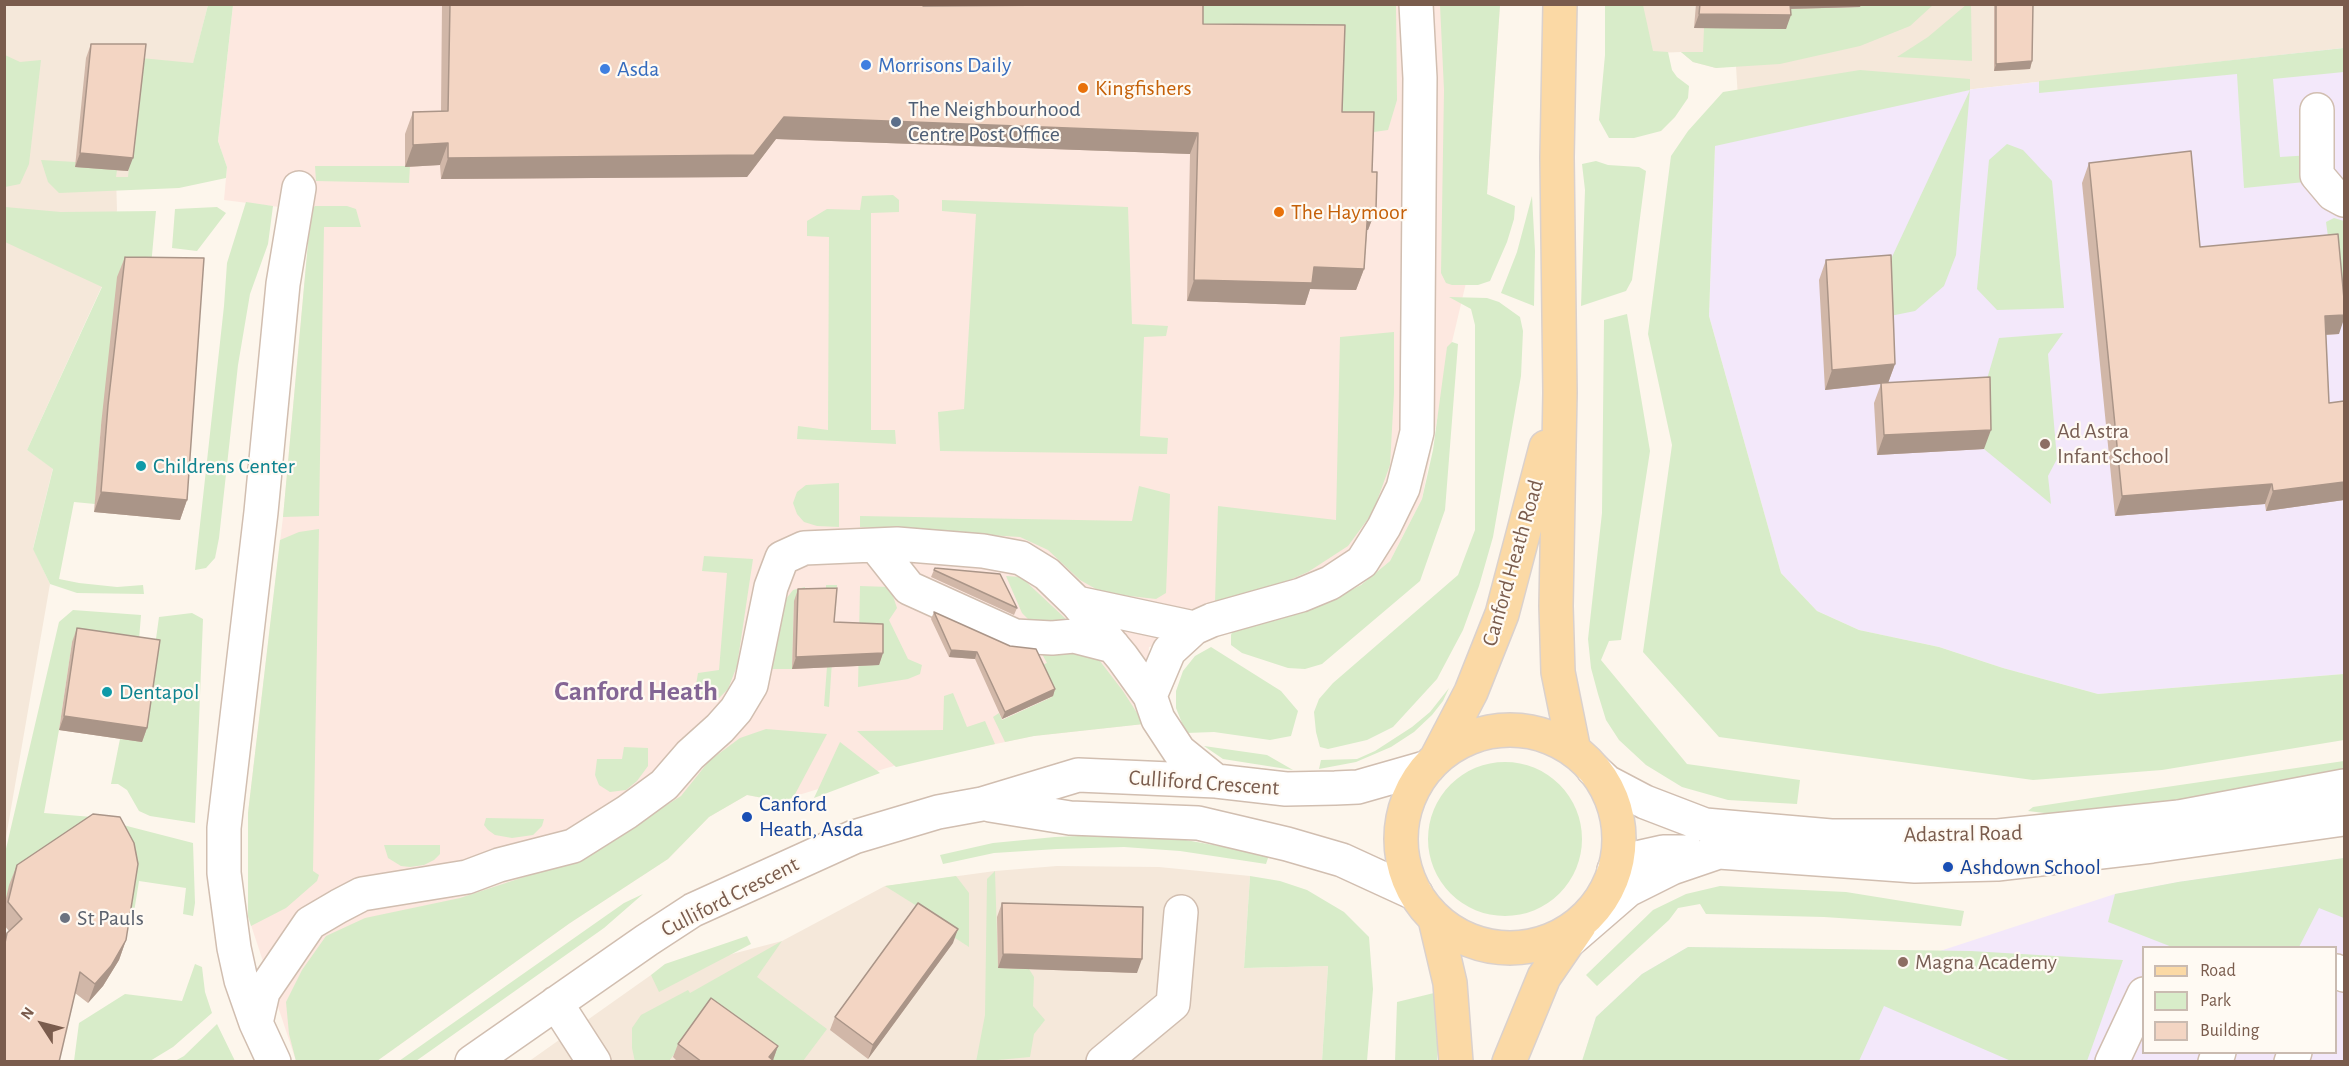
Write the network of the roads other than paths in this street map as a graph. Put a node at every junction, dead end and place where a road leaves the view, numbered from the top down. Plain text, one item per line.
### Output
1 (1416, 4) edge
2 (1560, 4) edge
3 (2317, 110) dead end
4 (299, 188) dead end
5 (2344, 200) edge
6 (1560, 393) junction
7 (875, 545) junction
8 (1077, 603) junction
9 (1194, 628) junction
10 (1113, 646) junction
11 (1150, 696) junction
12 (1583, 760) junction
13 (1432, 763) junction
14 (1216, 781) junction
15 (2344, 786) edge
16 (982, 804) junction
17 (2344, 819) edge
18 (1719, 852) junction
19 (1614, 870) junction
20 (1425, 907) junction
21 (1181, 912) dead end
22 (1577, 929) junction
23 (2142, 998) edge
24 (556, 1003) junction
25 (256, 1023) junction
26 (274, 1062) edge
27 (472, 1062) edge
28 (594, 1062) edge
29 (1103, 1062) edge
30 (1456, 1062) edge
31 (1509, 1062) edge
32 (2112, 1062) edge

1 - 9 street
2 - 6 main road, Canford Heath Road
3 - 5 street
4 - 25 street
6 - 12 main road, Canford Heath Road
6 - 13 main road, Canford Heath Road
7 - 8 street
7 - 10 street
7 - 25 street
8 - 9 street
8 - 10 street
9 - 11 street
10 - 11 street
11 - 14 street
12 - 13 main road
12 - 15 street, Adastral Road
12 - 19 main road
13 - 14 street, Culliford Crescent
13 - 20 main road, Canford Heath Road
14 - 16 street, Culliford Crescent
16 - 20 street, Culliford Crescent
16 - 24 street, Culliford Crescent
17 - 18 street
18 - 19 street
18 - 22 street
19 - 22 main road
20 - 22 main road
20 - 30 main road
21 - 29 street
22 - 31 main road
23 - 32 street
24 - 27 street, Culliford Crescent
24 - 28 street
25 - 26 street

